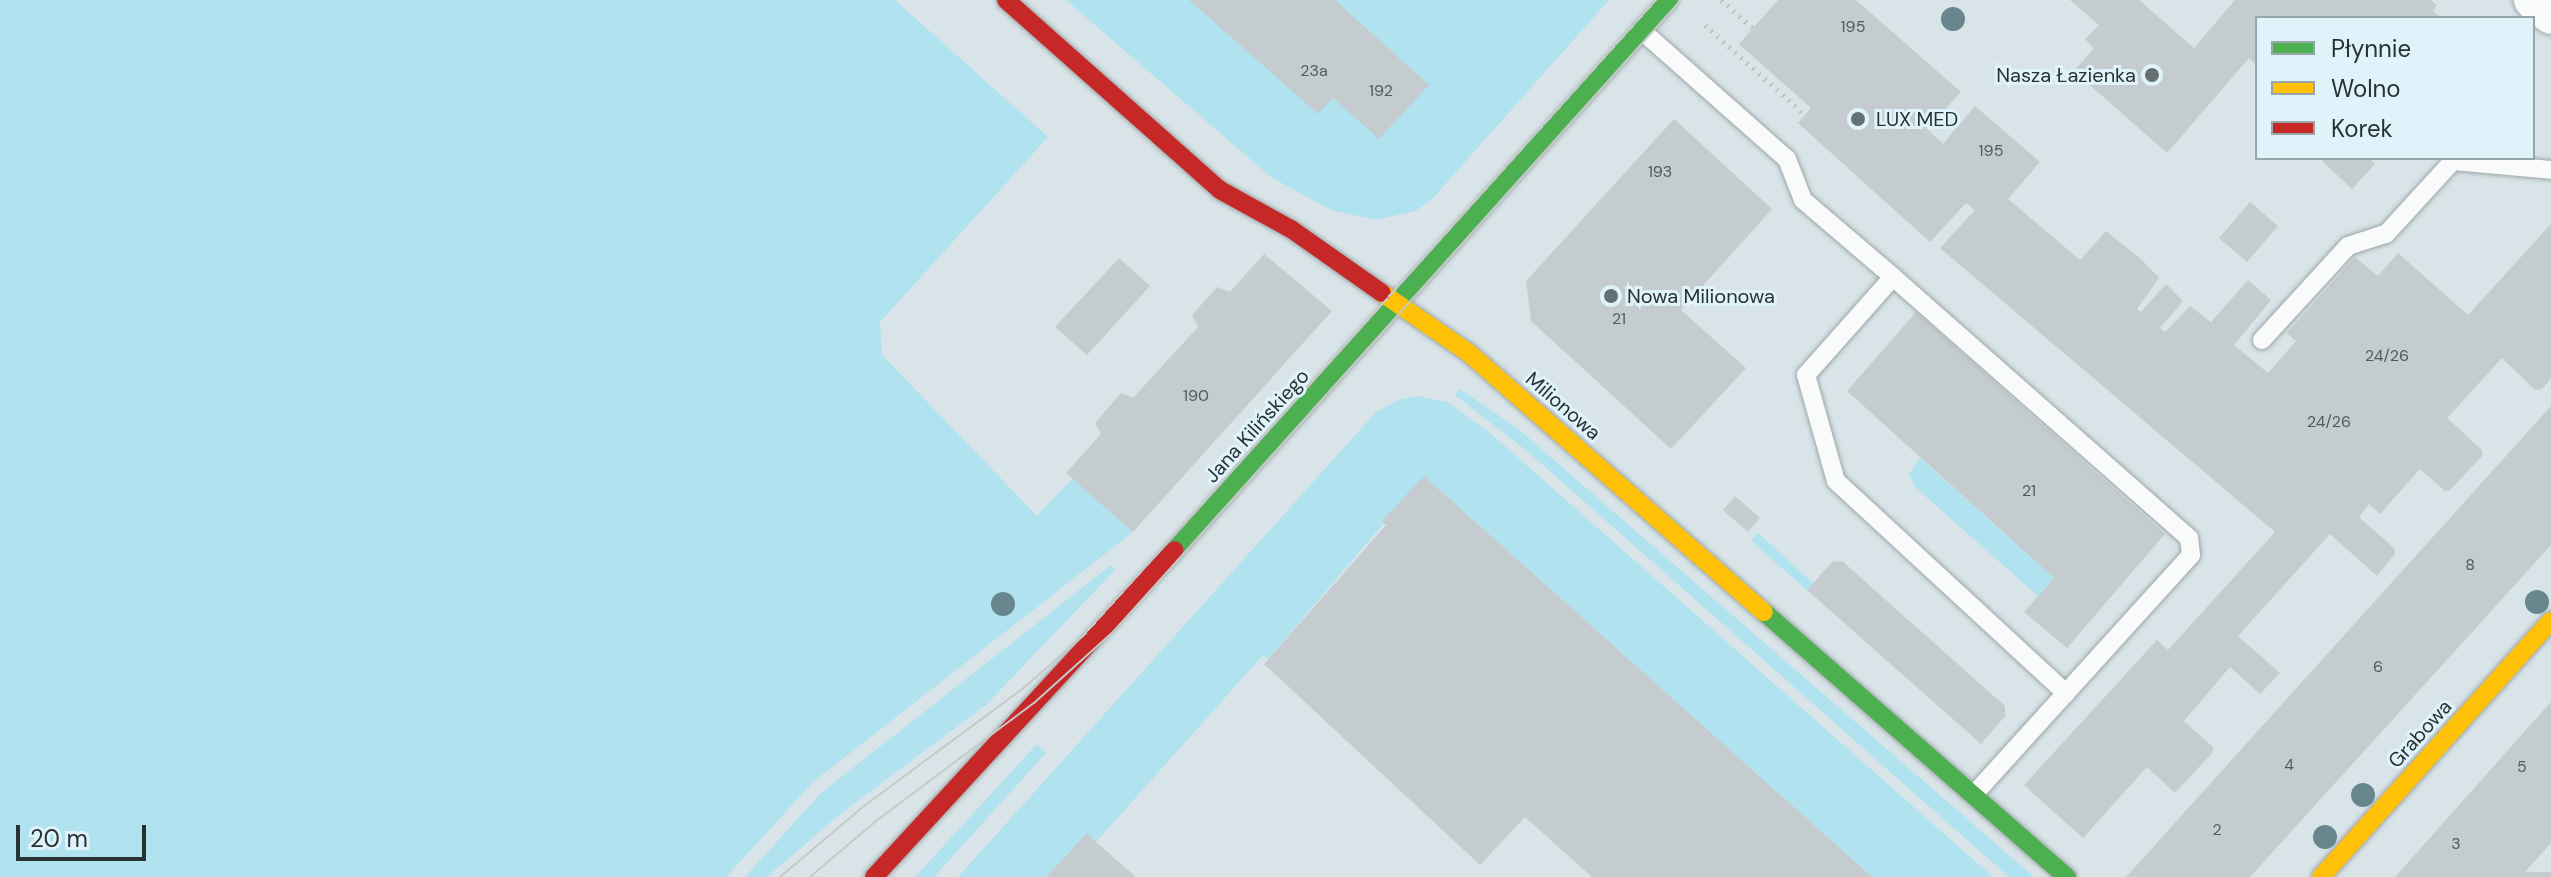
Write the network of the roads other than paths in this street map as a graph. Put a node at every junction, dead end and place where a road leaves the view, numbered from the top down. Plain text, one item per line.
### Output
1 (1006, 0) edge
2 (1669, 0) edge
3 (2533, 0) edge
4 (2551, 15) edge
5 (1641, 30) junction
6 (2551, 170) edge
7 (1893, 277) junction
8 (1398, 302) junction
9 (2262, 340) dead end
10 (2551, 621) edge
11 (2066, 693) junction
12 (1973, 795) junction
13 (874, 877) edge
14 (2067, 877) edge
15 (2321, 877) edge

1 - 8 street, Milionowa
2 - 5 street, Jana Kilińskiego
3 - 4 street
5 - 7 lane
5 - 8 street, Jana Kilińskiego
6 - 9 lane
7 - 11 lane
7 - 11 lane
8 - 12 street, Milionowa
8 - 13 street, Jana Kilińskiego
10 - 15 street, Grabowa
11 - 12 lane
12 - 14 street, Milionowa

